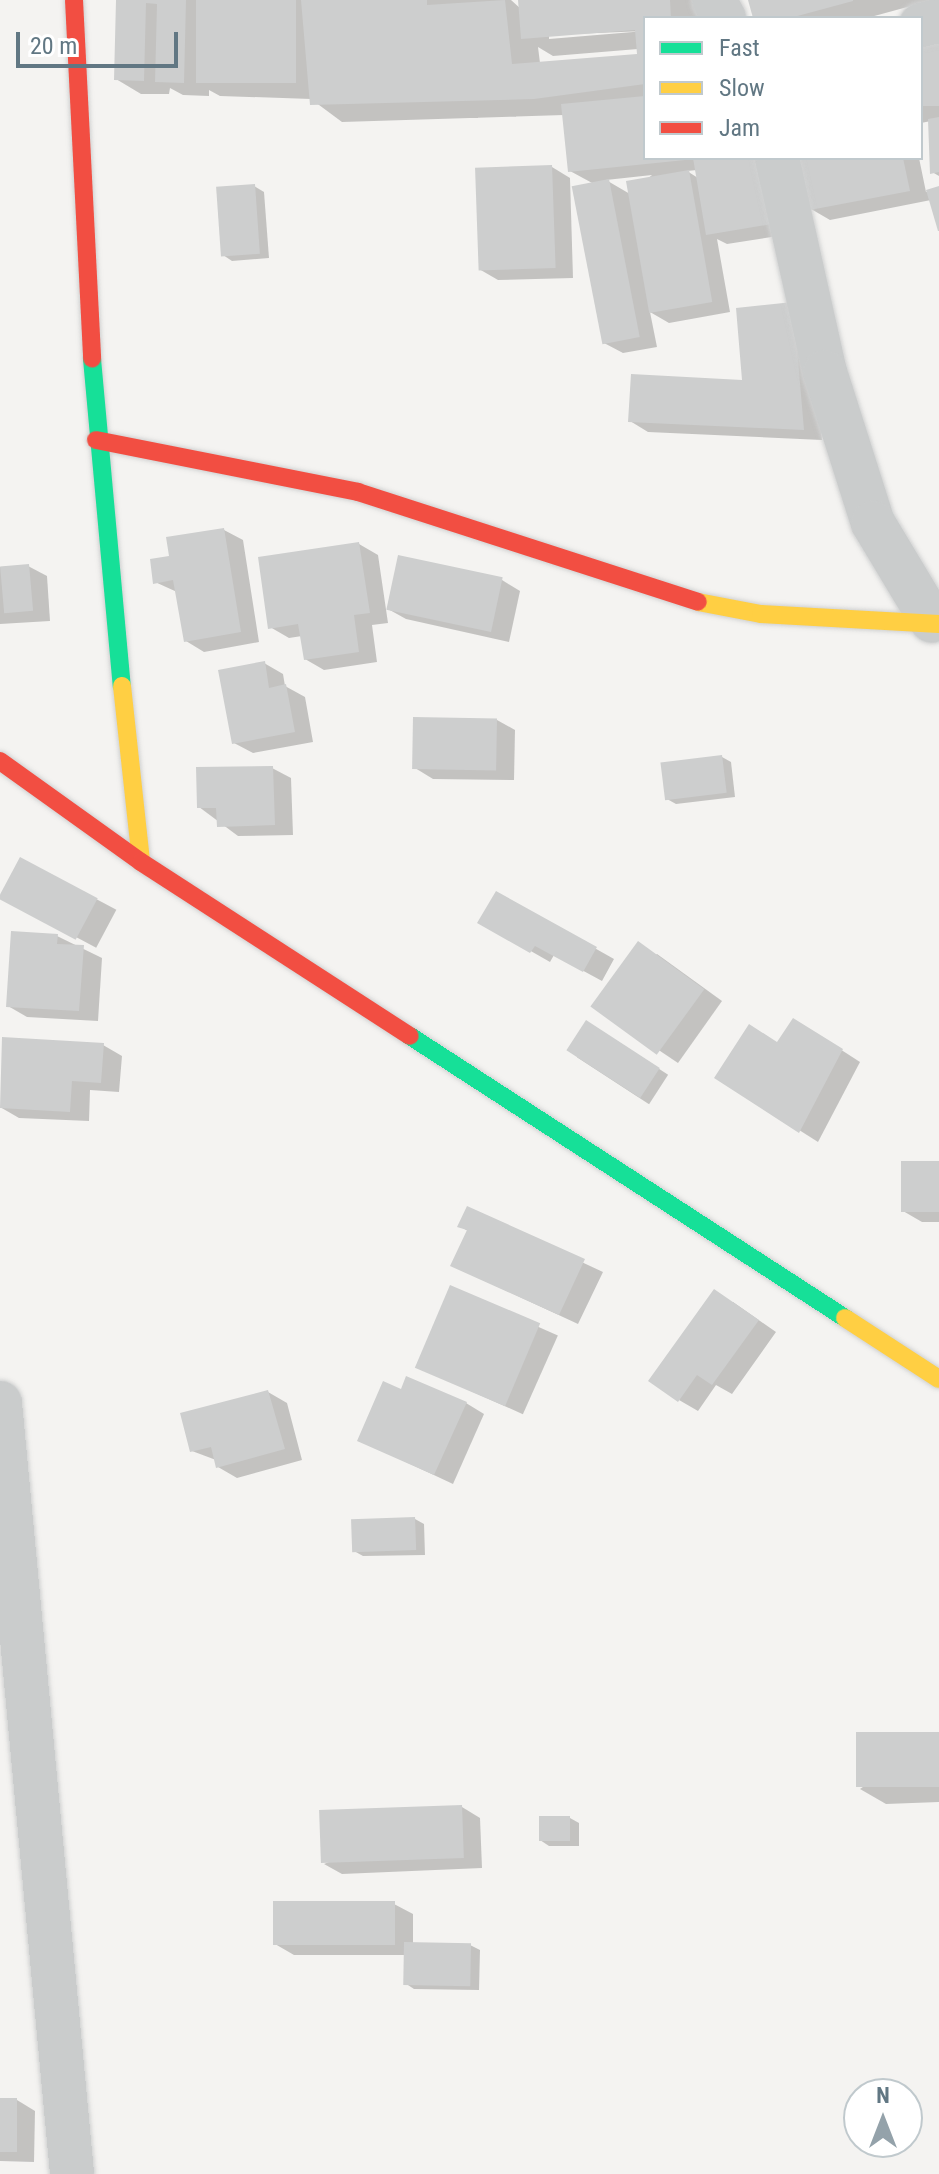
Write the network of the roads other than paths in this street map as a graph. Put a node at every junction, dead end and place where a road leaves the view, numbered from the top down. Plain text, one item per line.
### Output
1 (74, 0) edge
2 (777, 160) edge
3 (96, 440) junction
4 (936, 623) edge
5 (0, 761) edge
6 (141, 862) junction
7 (939, 1379) edge
8 (0, 1403) edge
9 (72, 2174) edge

1 - 3 street
2 - 4 street
3 - 4 street
3 - 6 street
5 - 6 street
6 - 7 street
8 - 9 street

